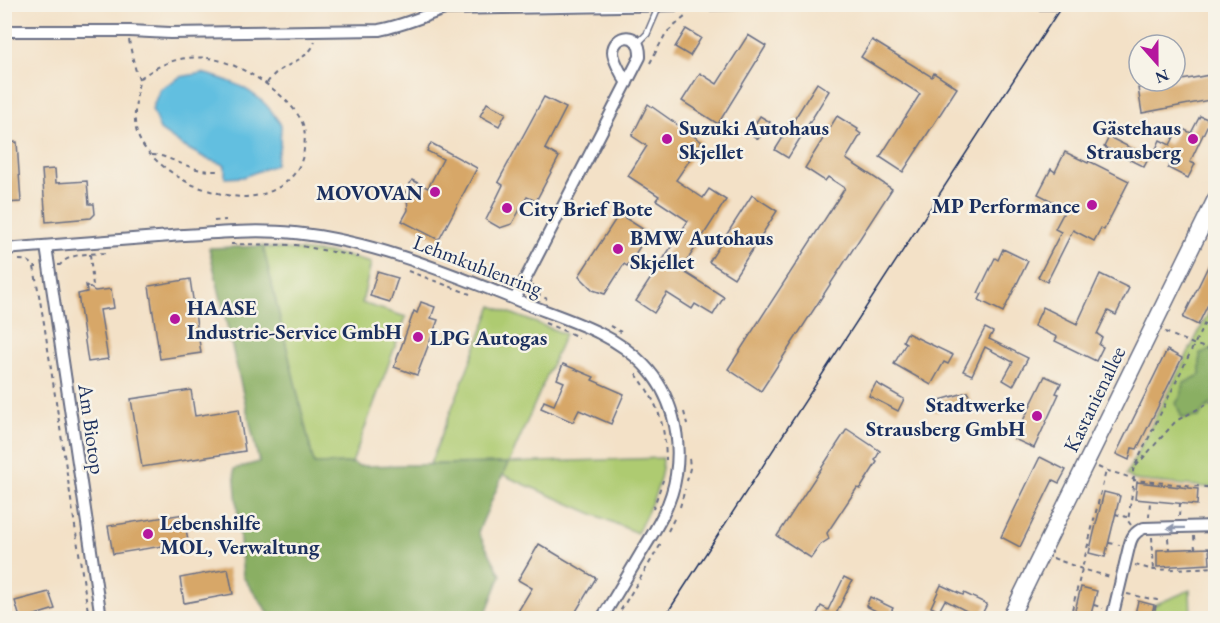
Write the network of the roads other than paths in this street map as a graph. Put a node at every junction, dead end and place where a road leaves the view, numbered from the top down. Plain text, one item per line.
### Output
1 (741, 4) edge
2 (1002, 4) edge
3 (1107, 4) edge
4 (659, 6) junction
5 (692, 6) edge
6 (4, 30) edge
7 (638, 43) junction
8 (627, 83) junction
9 (1215, 198) edge
10 (45, 246) junction
11 (4, 249) edge
12 (515, 299) junction
13 (1215, 526) edge
14 (101, 618) edge
15 (602, 618) edge
16 (1010, 618) edge
17 (1112, 618) edge

1 - 5 street
2 - 3 street
4 - 5 street
4 - 6 street
4 - 7 lane
7 - 8 street
7 - 8 street
8 - 12 street
9 - 16 street, Kastanienallee
10 - 11 street, Lehmkuhlenring
10 - 12 street, Lehmkuhlenring
10 - 14 street, Am Biotop
12 - 15 street, Lehmkuhlenring
13 -> 17 street

